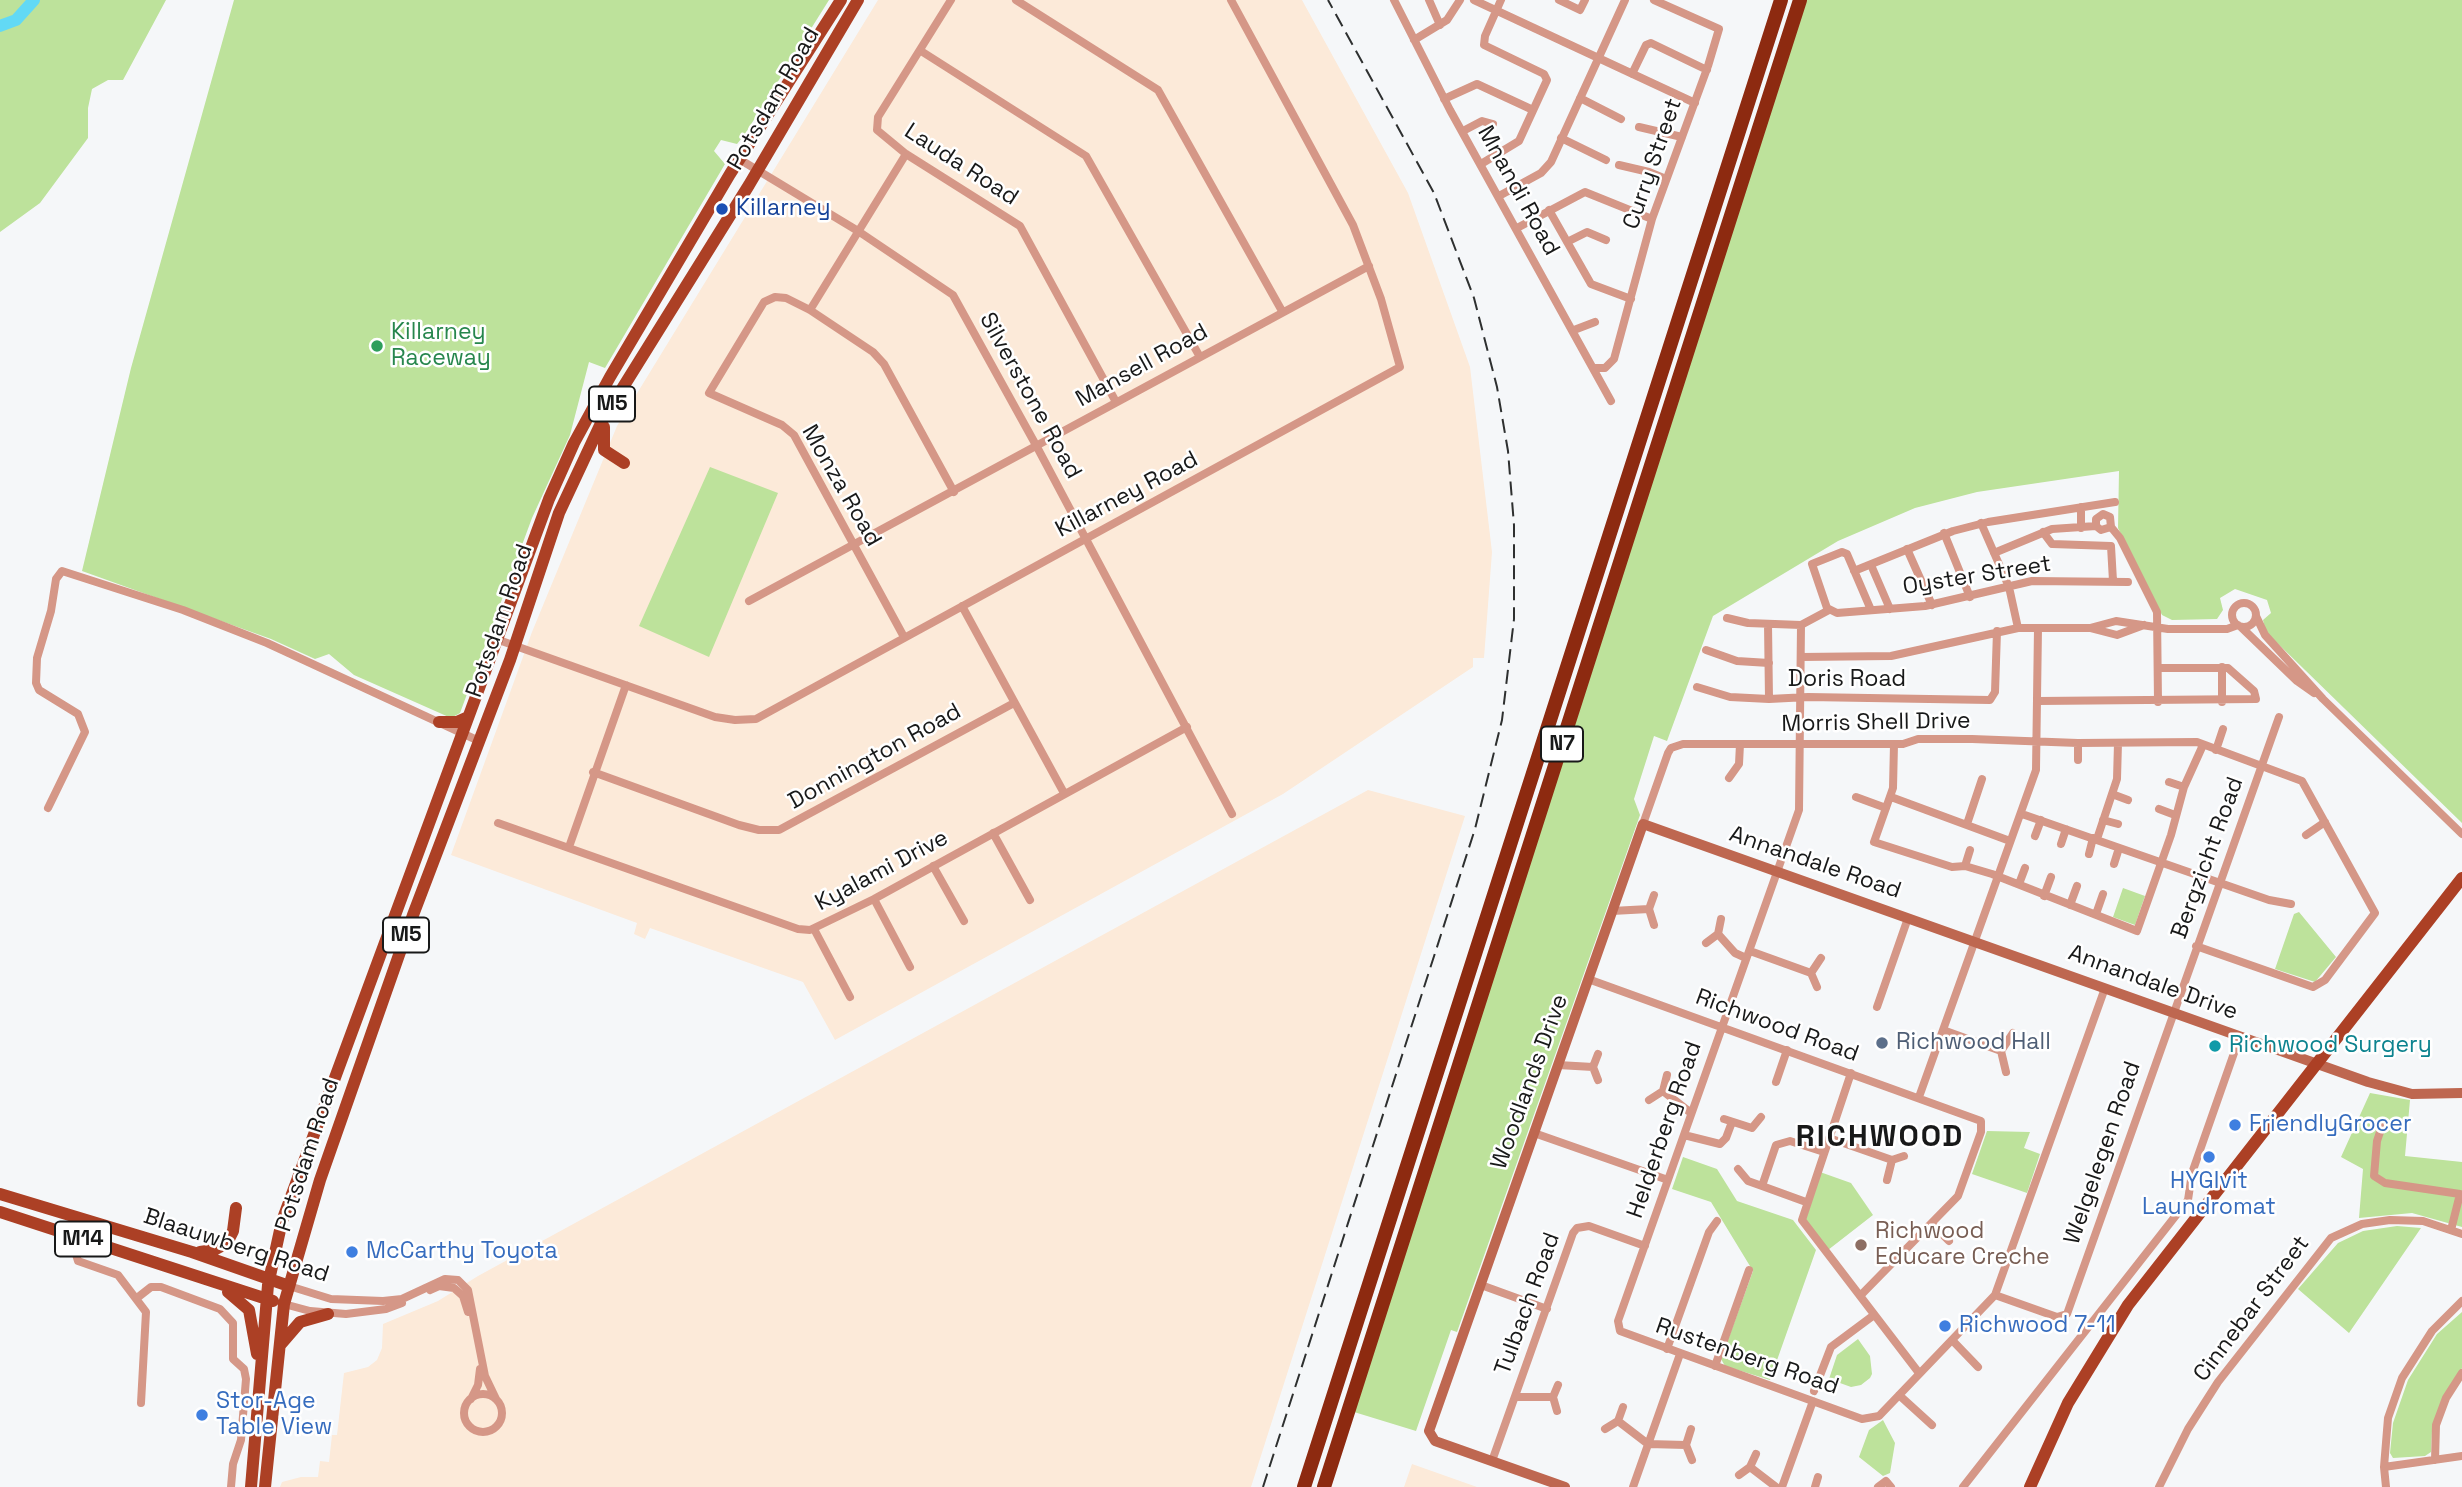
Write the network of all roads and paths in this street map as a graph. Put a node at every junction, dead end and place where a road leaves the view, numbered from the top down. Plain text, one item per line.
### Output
1 (841, 0) edge
2 (858, 0) edge
3 (951, 0) edge
4 (1016, 0) edge
5 (1231, 0) edge
6 (1394, 0) edge
7 (1429, 0) edge
8 (1460, 0) edge
9 (1474, 0) edge
10 (1501, 0) edge
11 (1559, 0) edge
12 (1585, 0) edge
13 (1625, 0) edge
14 (1654, 0) edge
15 (1781, 0) edge
16 (1800, 0) edge
17 (1496, 11) junction
18 (1440, 24) junction
19 (1414, 40) junction
20 (920, 51) junction
21 (1599, 58) junction
22 (1707, 70) junction
23 (1632, 75) junction
24 (1580, 98) junction
25 (1444, 99) junction
26 (1695, 103) junction
27 (1533, 110) junction
28 (1621, 119) dead end
29 (1493, 124) dead end
30 (1639, 127) dead end
31 (1463, 131) junction
32 (1682, 137) junction
33 (1561, 138) junction
34 (906, 154) junction
35 (739, 159) junction
36 (1606, 160) dead end
37 (1481, 164) junction
38 (1619, 165) dead end
39 (757, 171) junction
40 (1666, 179) junction
41 (1499, 196) junction
42 (1549, 210) junction
43 (1652, 219) junction
44 (1517, 229) junction
45 (858, 232) junction
46 (1606, 240) dead end
47 (1567, 242) junction
48 (1369, 266) junction
49 (1630, 299) junction
50 (810, 310) junction
51 (1282, 311) junction
52 (1595, 322) dead end
53 (1574, 330) junction
54 (1200, 357) junction
55 (1595, 368) junction
56 (614, 401) junction
57 (1612, 401) dead end
58 (1116, 402) junction
59 (1037, 447) junction
60 (624, 463) dead end
61 (954, 492) junction
62 (2115, 502) dead end
63 (2081, 507) junction
64 (1981, 523) junction
65 (2096, 526) junction
66 (2111, 527) junction
67 (2081, 528) junction
68 (2043, 532) junction
69 (1944, 533) junction
70 (1084, 540) junction
71 (853, 546) junction
72 (1907, 549) junction
73 (1994, 553) junction
74 (1871, 565) junction
75 (1854, 571) junction
76 (2113, 581) junction
77 (2128, 582) dead end
78 (2009, 587) junction
79 (1970, 597) junction
80 (749, 601) dead end
81 (1932, 605) junction
82 (962, 606) junction
83 (1890, 609) junction
84 (1871, 610) junction
85 (1831, 611) junction
86 (2231, 614) junction
87 (2256, 616) junction
88 (1727, 618) dead end
89 (1768, 624) junction
90 (1801, 625) junction
91 (2144, 625) junction
92 (2158, 626) junction
93 (2239, 626) junction
94 (2018, 628) junction
95 (2038, 628) junction
96 (2090, 628) junction
97 (2213, 628) junction
98 (1997, 631) junction
99 (904, 637) junction
100 (496, 639) junction
101 (515, 645) junction
102 (1706, 650) dead end
103 (1801, 656) junction
104 (1769, 663) junction
105 (2222, 667) junction
106 (2158, 668) junction
107 (626, 685) junction
108 (1696, 687) dead end
109 (1802, 698) junction
110 (1769, 699) junction
111 (2323, 699) junction
112 (2038, 701) junction
113 (2158, 702) junction
114 (2222, 702) junction
115 (1014, 703) junction
116 (2279, 717) dead end
117 (466, 718) junction
118 (439, 722) junction
119 (1187, 727) junction
120 (2223, 729) dead end
121 (460, 733) junction
122 (479, 741) junction
123 (2037, 741) junction
124 (2078, 743) junction
125 (2118, 743) junction
126 (1740, 744) junction
127 (1801, 744) junction
128 (1894, 744) junction
129 (1676, 745) joint
130 (2203, 745) junction
131 (2216, 750) junction
132 (2078, 760) dead end
133 (2262, 766) junction
134 (593, 772) junction
135 (1730, 778) dead end
136 (1982, 779) dead end
137 (2169, 782) dead end
138 (2184, 787) junction
139 (1064, 793) junction
140 (2112, 794) junction
141 (1856, 797) dead end
142 (1891, 797) junction
143 (2128, 800) dead end
144 (48, 808) dead end
145 (1886, 808) junction
146 (2160, 809) dead end
147 (1232, 814) dead end
148 (2022, 814) junction
149 (2175, 815) junction
150 (2041, 820) junction
151 (2104, 820) junction
152 (2325, 822) junction
153 (498, 823) dead end
154 (1643, 824) junction
155 (1967, 824) junction
156 (2118, 824) dead end
157 (2066, 829) junction
158 (993, 833) junction
159 (2306, 835) dead end
160 (2462, 835) edge
161 (2035, 836) dead end
162 (1865, 839) dead end
163 (2095, 839) junction
164 (2010, 841) junction
165 (1874, 842) junction
166 (2061, 844) dead end
167 (569, 847) junction
168 (2119, 848) junction
169 (1970, 850) dead end
170 (2089, 854) dead end
171 (2162, 862) junction
172 (2114, 864) dead end
173 (933, 866) junction
174 (1965, 866) junction
175 (2025, 868) dead end
176 (1777, 872) junction
177 (1997, 876) junction
178 (2051, 877) dead end
179 (2462, 878) edge
180 (2220, 883) junction
181 (2019, 884) junction
182 (2077, 886) dead end
183 (2103, 894) dead end
184 (1654, 895) dead end
185 (2044, 896) junction
186 (874, 899) junction
187 (1030, 900) dead end
188 (2291, 904) dead end
189 (2070, 905) junction
190 (1649, 909) junction
191 (1612, 911) junction
192 (2096, 914) junction
193 (1908, 918) junction
194 (1721, 919) dead end
195 (964, 921) dead end
196 (1654, 925) dead end
197 (814, 929) junction
198 (1717, 934) junction
199 (1974, 941) junction
200 (1706, 943) dead end
201 (2196, 946) junction
202 (1748, 955) junction
203 (1821, 958) dead end
204 (910, 967) dead end
205 (1811, 973) junction
206 (1588, 979) junction
207 (1817, 987) dead end
208 (2105, 988) junction
209 (850, 997) dead end
210 (1877, 1007) dead end
211 (2173, 1013) junction
212 (1722, 1027) junction
213 (1943, 1030) junction
214 (2013, 1033) dead end
215 (2240, 1036) junction
216 (1787, 1050) junction
217 (2001, 1051) junction
218 (1598, 1054) dead end
219 (2318, 1063) junction
220 (1558, 1066) junction
221 (1593, 1067) junction
222 (2006, 1072) dead end
223 (1852, 1073) junction
224 (1667, 1075) dead end
225 (1598, 1080) dead end
226 (1776, 1082) dead end
227 (1663, 1091) junction
228 (2462, 1093) edge
229 (1919, 1097) junction
230 (1648, 1100) dead end
231 (1691, 1113) junction
232 (1761, 1117) dead end
233 (2384, 1123) dead end
234 (313, 1133) junction
235 (1534, 1133) junction
236 (1684, 1135) junction
237 (334, 1138) junction
238 (1829, 1138) junction
239 (1824, 1152) junction
240 (1904, 1156) dead end
241 (1892, 1160) junction
242 (1738, 1169) dead end
243 (1668, 1180) junction
244 (1888, 1180) dead end
245 (1762, 1186) junction
246 (0, 1194) edge
247 (2461, 1194) edge
248 (1806, 1202) junction
249 (236, 1208) dead end
250 (0, 1212) edge
251 (1717, 1222) dead end
252 (1932, 1224) junction
253 (2451, 1230) junction
254 (2462, 1234) edge
255 (79, 1238) junction
256 (1949, 1241) dead end
257 (1645, 1246) junction
258 (192, 1252) junction
259 (1749, 1270) dead end
260 (269, 1278) junction
261 (203, 1279) junction
262 (453, 1283) junction
263 (1481, 1284) junction
264 (289, 1286) junction
265 (1995, 1295) junction
266 (1860, 1296) junction
267 (137, 1298) junction
268 (266, 1299) junction
269 (2462, 1301) edge
270 (284, 1304) junction
271 (1547, 1309) junction
272 (328, 1314) junction
273 (1874, 1315) junction
274 (1619, 1321) joint
275 (1952, 1340) junction
276 (279, 1346) junction
277 (1667, 1349) junction
278 (1680, 1354) junction
279 (262, 1364) junction
280 (1715, 1366) junction
281 (1978, 1367) dead end
282 (1919, 1373) junction
283 (2462, 1373) edge
284 (1558, 1385) dead end
285 (1814, 1391) dead end
286 (1899, 1395) junction
287 (1553, 1397) junction
288 (1515, 1398) junction
289 (471, 1399) junction
290 (496, 1399) junction
291 (1813, 1401) junction
292 (141, 1403) dead end
293 (1623, 1406) dead end
294 (1557, 1411) dead end
295 (1618, 1421) junction
296 (1932, 1425) dead end
297 (1605, 1429) dead end
298 (1691, 1429) dead end
299 (1648, 1444) junction
300 (1686, 1445) junction
301 (1756, 1454) dead end
302 (2462, 1456) edge
303 (1692, 1460) dead end
304 (2435, 1460) junction
305 (1492, 1461) junction
306 (2384, 1467) junction
307 (1750, 1468) junction
308 (1740, 1475) dead end
309 (1818, 1477) dead end
310 (231, 1487) edge
311 (251, 1487) edge
312 (265, 1487) edge
313 (1304, 1487) edge
314 (1324, 1487) edge
315 (1565, 1487) edge
316 (1633, 1487) edge
317 (1776, 1487) edge
318 (1782, 1487) edge
319 (1815, 1487) edge
320 (1878, 1487) edge
321 (1891, 1487) edge
322 (1963, 1487) edge
323 (2032, 1487) edge
324 (2159, 1487) edge
325 (2386, 1487) edge

1 - 35 main road, Potsdam Road / M5
2 - 39 main road, Potsdam Road / M5
3 - 20 street, Lauda Road
4 - 51 street
5 - 48 street, Killarney Road
6 - 19 street, Mnandi Road
7 - 18 street
8 - 18 street
9 - 17 street
10 - 17 street
11 - 12 street
13 - 21 street
14 - 22 street, Curry Street
15 - 313 highway, N7
16 - 314 highway, N7
17 - 21 street
17 - 27 street
18 - 19 street
19 - 25 street, Mnandi Road
20 - 34 street, Lauda Road
20 - 54 street
21 - 23 street
21 - 24 street
22 - 23 street
22 - 26 street, Curry Street
23 - 26 street
24 - 28 street
24 - 33 street
25 - 27 street
25 - 31 street, Mnandi Road
26 - 32 street, Curry Street
27 - 37 street
29 - 31 street
30 - 32 street
31 - 37 street, Mnandi Road
32 - 40 street, Curry Street
33 - 36 street
33 - 41 street
34 - 45 street
34 - 58 street, Lauda Road
35 - 39 street, Silverstone Road
35 - 100 main road, Potsdam Road / M5
37 - 41 street, Mnandi Road
38 - 40 street
39 - 45 street, Silverstone Road
39 - 56 main road, Potsdam Road / M5
40 - 43 street, Curry Street
41 - 44 street, Mnandi Road
42 - 43 street
42 - 44 street
42 - 47 street
43 - 49 street, Curry Street
44 - 53 street, Mnandi Road
45 - 50 street
45 - 59 street, Silverstone Road
46 - 47 street
47 - 49 street
48 - 51 street, Mansell Road
48 - 70 street, Killarney Road
49 - 55 street, Curry Street
50 - 61 street
50 - 71 street, Monza Road
51 - 54 street, Mansell Road
52 - 53 street
53 - 55 street, Mnandi Road
54 - 58 street, Mansell Road
55 - 57 street, Mnandi Road
56 - 60 main road
56 - 101 main road, Potsdam Road / M5
58 - 59 street, Mansell Road
59 - 61 street, Mansell Road
59 - 70 street, Silverstone Road
61 - 71 street, Mansell Road
62 - 63 street
63 - 64 street
63 - 67 street
64 - 69 street
64 - 73 street
65 - 66 street
65 - 66 street
65 - 67 street
66 - 92 street
67 - 68 street
68 - 73 street
68 - 76 street
69 - 72 street
69 - 79 street
70 - 82 street, Killarney Road
70 - 119 street, Silverstone Road
71 - 80 street, Mansell Road
71 - 99 street, Monza Road
72 - 74 street
72 - 81 street
73 - 78 street
74 - 75 street
74 - 83 street
75 - 84 street
75 - 85 street
76 - 77 street, Oyster Street
76 - 78 street, Oyster Street
78 - 79 street, Oyster Street
78 - 94 street
79 - 81 street, Oyster Street
81 - 83 street, Oyster Street
82 - 99 street, Killarney Road
82 - 115 street
83 - 84 street, Oyster Street
84 - 85 street, Oyster Street
85 - 90 street, Oyster Street
86 - 87 street
86 - 93 street
86 - 97 street
87 - 93 street
87 - 111 street
88 - 89 street
89 - 90 street
89 - 104 street
90 - 103 street
91 - 92 street
91 - 96 street
91 - 96 street
92 - 97 street
92 - 106 street
93 - 97 street
93 - 111 street
94 - 95 street
94 - 98 street
95 - 96 street
95 - 112 street
98 - 103 street
98 - 109 street, Doris Road
99 - 107 street, Killarney Road
100 - 101 street, Killarney Road
100 - 117 main road, Potsdam Road / M5
101 - 107 street, Killarney Road
101 - 122 main road, Potsdam Road / M5
102 - 104 street
103 - 109 street
104 - 110 street
105 - 106 street
105 - 114 street
105 - 114 street
106 - 113 street
107 - 134 street
108 - 110 street, Doris Road
109 - 110 street, Doris Road
109 - 127 street
111 - 160 street
112 - 113 street
112 - 123 street
113 - 114 street
115 - 134 street, Donnington Road
115 - 139 street
116 - 133 street, Bergzicht Road
117 - 118 main road
117 - 121 main road, Potsdam Road / M5
118 - 121 street
118 - 144 street
119 - 139 street, Kyalami Drive
119 - 147 street, Silverstone Road
120 - 131 street
121 - 122 street
121 - 234 main road, Potsdam Road / M5
122 - 237 main road, Potsdam Road / M5
123 - 124 street, Morris Shell Drive
123 - 128 street, Morris Shell Drive
123 - 148 street
124 - 125 street, Morris Shell Drive
124 - 132 street
125 - 130 street, Morris Shell Drive
125 - 140 street
126 - 127 street, Morris Shell Drive
126 - 129 street, Morris Shell Drive
126 - 135 street
127 - 128 street, Morris Shell Drive
127 - 176 street
128 - 142 street
129 - 154 street, Woodlands Drive
130 - 131 street, Morris Shell Drive
130 - 138 street
131 - 133 street, Morris Shell Drive
133 - 152 street, Morris Shell Drive
133 - 180 street, Bergzicht Road
134 - 167 street
136 - 155 street
137 - 138 street
138 - 149 street
139 - 158 street, Kyalami Drive
140 - 143 street
140 - 151 street
141 - 145 street
142 - 145 street
142 - 155 street
145 - 165 street
146 - 149 street
148 - 150 street
148 - 164 street
149 - 171 street
150 - 157 street
150 - 161 street
151 - 156 street
151 - 163 street
152 - 159 street
152 - 201 street, Morris Shell Drive
153 - 167 street, Kyalami Drive
154 - 176 street, Annandale Road
154 - 191 street, Woodlands Drive
155 - 164 street
157 - 163 street
157 - 166 street
158 - 173 street, Kyalami Drive
158 - 187 street
162 - 165 street
163 - 168 street
163 - 170 street
164 - 177 street
165 - 174 street
167 - 197 street, Kyalami Drive
168 - 171 street
168 - 172 street
169 - 174 street
171 - 180 street
171 - 192 street
173 - 186 street, Kyalami Drive
173 - 195 street
174 - 177 street
175 - 181 street
176 - 193 street, Annandale Road
176 - 202 street, Helderberg Road
177 - 181 street
177 - 199 street
178 - 185 street
179 - 219 main road
180 - 188 street
180 - 201 street, Bergzicht Road
181 - 185 street
182 - 189 street
183 - 192 street
184 - 190 street
185 - 189 street
186 - 197 street, Kyalami Drive
186 - 204 street
189 - 192 street
190 - 191 street
190 - 196 street
191 - 206 street, Woodlands Drive
193 - 199 street, Annandale Road
193 - 210 street
194 - 198 street
197 - 209 street
198 - 200 street
198 - 202 street
199 - 208 street, Annandale Drive
199 - 213 street
201 - 211 street, Bergzicht Road
202 - 205 street
202 - 212 street, Helderberg Road
203 - 205 street
205 - 207 street
206 - 212 street, Richwood Road
206 - 220 street, Woodlands Drive
208 - 211 street, Annandale Drive
208 - 265 street
211 - 215 street, Annandale Drive
211 - 265 street, Welgelegen Road
212 - 216 street, Richwood Road
212 - 231 street, Helderberg Road
213 - 217 street
213 - 229 street
214 - 217 street
215 - 219 street, Annandale Drive
215 - 322 street
216 - 223 street, Richwood Road
216 - 226 street
217 - 222 street
218 - 221 street
219 - 228 street, Annandale Drive
219 - 323 main road
220 - 221 street
220 - 235 street, Woodlands Drive
221 - 225 street
223 - 229 street, Richwood Road
223 - 238 street
224 - 227 street
227 - 230 street
227 - 231 street
229 - 252 street, Richwood Road
231 - 236 street, Helderberg Road
232 - 236 street
233 - 247 street
234 - 237 main road
234 - 260 main road, Potsdam Road / M5
235 - 243 street
235 - 263 street, Woodlands Drive
236 - 243 street, Helderberg Road
237 - 264 main road, Potsdam Road / M5
238 - 239 street
238 - 241 street
239 - 245 street
239 - 248 street
240 - 241 street
241 - 244 street
242 - 245 street
243 - 257 street, Helderberg Road
245 - 248 street
246 - 258 main road, Blaauwberg Road / M14
247 - 253 street
248 - 266 street
249 - 258 main road
250 - 255 main road, Blaauwberg Road / M14
251 - 277 street
252 - 256 street
252 - 266 street, Richwood Road
253 - 254 street, Cinnebar Street
253 - 324 street, Cinnebar Street
255 - 261 main road, Blaauwberg Road / M14
255 - 267 street
257 - 271 street, Tulbach Road
257 - 274 street, Helderberg Road
258 - 260 main road, Blaauwberg Road / M14
259 - 280 street
260 - 264 main road, Blaauwberg Road / M14
260 - 268 main road, Potsdam Road / M5
261 - 268 main road, Blaauwberg Road / M14
261 - 279 main road
262 - 264 street, Blaauwberg Road
262 - 272 street, Blaauwberg Road
262 - 289 street
262 - 290 street
263 - 271 street
263 - 305 street, Woodlands Drive
264 - 270 main road, Potsdam Road / M5
265 - 275 street
266 - 273 street
267 - 292 street
267 - 310 street
268 - 270 main road, Blaauwberg Road / M14
268 - 279 main road, M5
269 - 306 street
270 - 272 street, Blaauwberg Road
270 - 276 main road, M5
271 - 288 street, Tulbach Road
272 - 276 main road
273 - 282 street
273 - 285 street
274 - 277 street, Rustenberg Road
275 - 281 street
275 - 282 street
276 - 312 main road, M5
277 - 278 street, Rustenberg Road
278 - 280 street, Rustenberg Road
278 - 299 street
279 - 311 main road, M5
280 - 291 street, Rustenberg Road
282 - 286 street
283 - 304 street
284 - 287 street
286 - 291 street, Rustenberg Road
286 - 296 street
287 - 288 street
287 - 294 street
288 - 305 street, Tulbach Road
289 - 290 street
289 - 290 street
291 - 318 street
293 - 295 street
295 - 297 street
295 - 299 street
298 - 300 street
299 - 300 street
299 - 316 street
300 - 303 street
301 - 307 street
302 - 304 street
304 - 306 street
305 - 315 street
306 - 325 street
307 - 308 street
307 - 317 street
309 - 319 street
320 - 321 street

